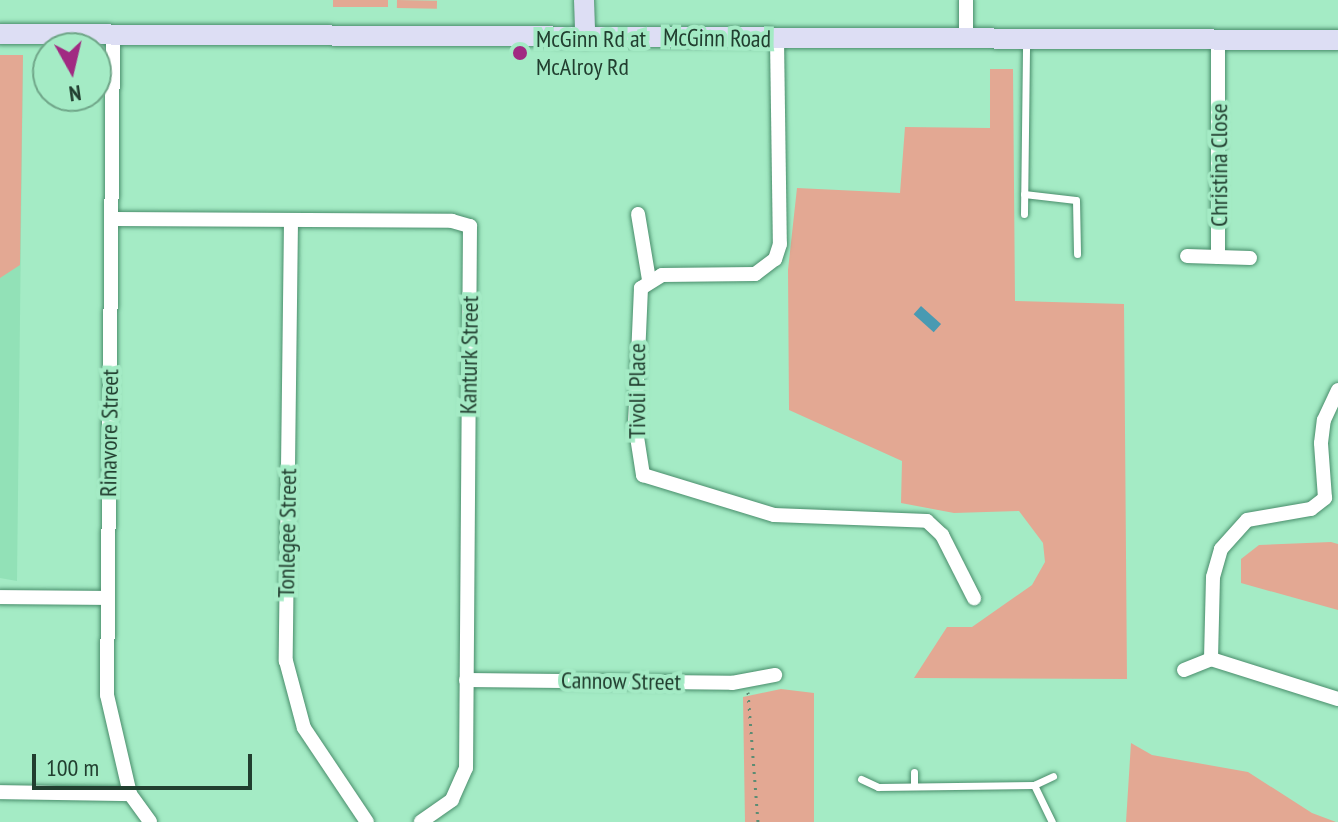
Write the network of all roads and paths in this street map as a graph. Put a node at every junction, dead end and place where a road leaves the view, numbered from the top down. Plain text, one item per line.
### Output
1 (584, 0) edge
2 (966, 0) edge
3 (0, 34) edge
4 (113, 35) junction
5 (585, 38) junction
6 (777, 39) junction
7 (966, 40) junction
8 (1026, 40) junction
9 (1338, 40) edge
10 (1218, 41) junction
11 (1024, 194) junction
12 (638, 214) dead end
13 (1024, 214) dead end
14 (112, 219) junction
15 (291, 221) junction
16 (1077, 254) dead end
17 (1187, 256) dead end
18 (1218, 257) junction
19 (1250, 258) dead end
20 (649, 280) junction
21 (1338, 390) edge
22 (1331, 501) edge
23 (0, 597) edge
24 (106, 598) junction
25 (974, 598) dead end
26 (1211, 659) junction
27 (1184, 670) dead end
28 (775, 675) dead end
29 (466, 680) junction
30 (746, 680) junction
31 (1338, 699) edge
32 (914, 772) dead end
33 (1053, 776) dead end
34 (861, 779) dead end
35 (1034, 785) junction
36 (914, 786) junction
37 (0, 792) edge
38 (130, 794) junction
39 (150, 822) edge
40 (367, 822) edge
41 (421, 822) edge
42 (758, 822) edge
43 (1052, 822) edge

1 - 5 street
2 - 7 street
3 - 4 street, McGinn Road
4 - 5 street, McGinn Road
4 - 14 street, Rinavore Street
5 - 6 street, McGinn Road
6 - 7 street, McGinn Road
6 - 20 street
7 - 8 street, McGinn Road
8 - 10 street, McGinn Road
8 - 11 lane
9 - 10 street, McGinn Road
10 - 18 street, Christina Close
11 - 13 lane
11 - 16 lane
12 - 20 street
14 - 15 street, Kanturk Street
14 - 24 street, Rinavore Street
15 - 29 street, Kanturk Street
15 - 40 street, Tonlegee Street
17 - 18 street
18 - 19 street, Christina Close
20 - 25 street, Tivoli Place
21 - 22 street
22 - 26 street
23 - 24 street
24 - 38 street, Rinavore Street
26 - 27 street
26 - 31 street
28 - 30 street, Cannow Street
29 - 30 street, Cannow Street
29 - 41 street, Kanturk Street
30 - 42 path
32 - 36 lane
33 - 35 lane
34 - 36 lane
35 - 36 lane
35 - 43 lane
37 - 38 street
38 - 39 street, Rinavore Street

